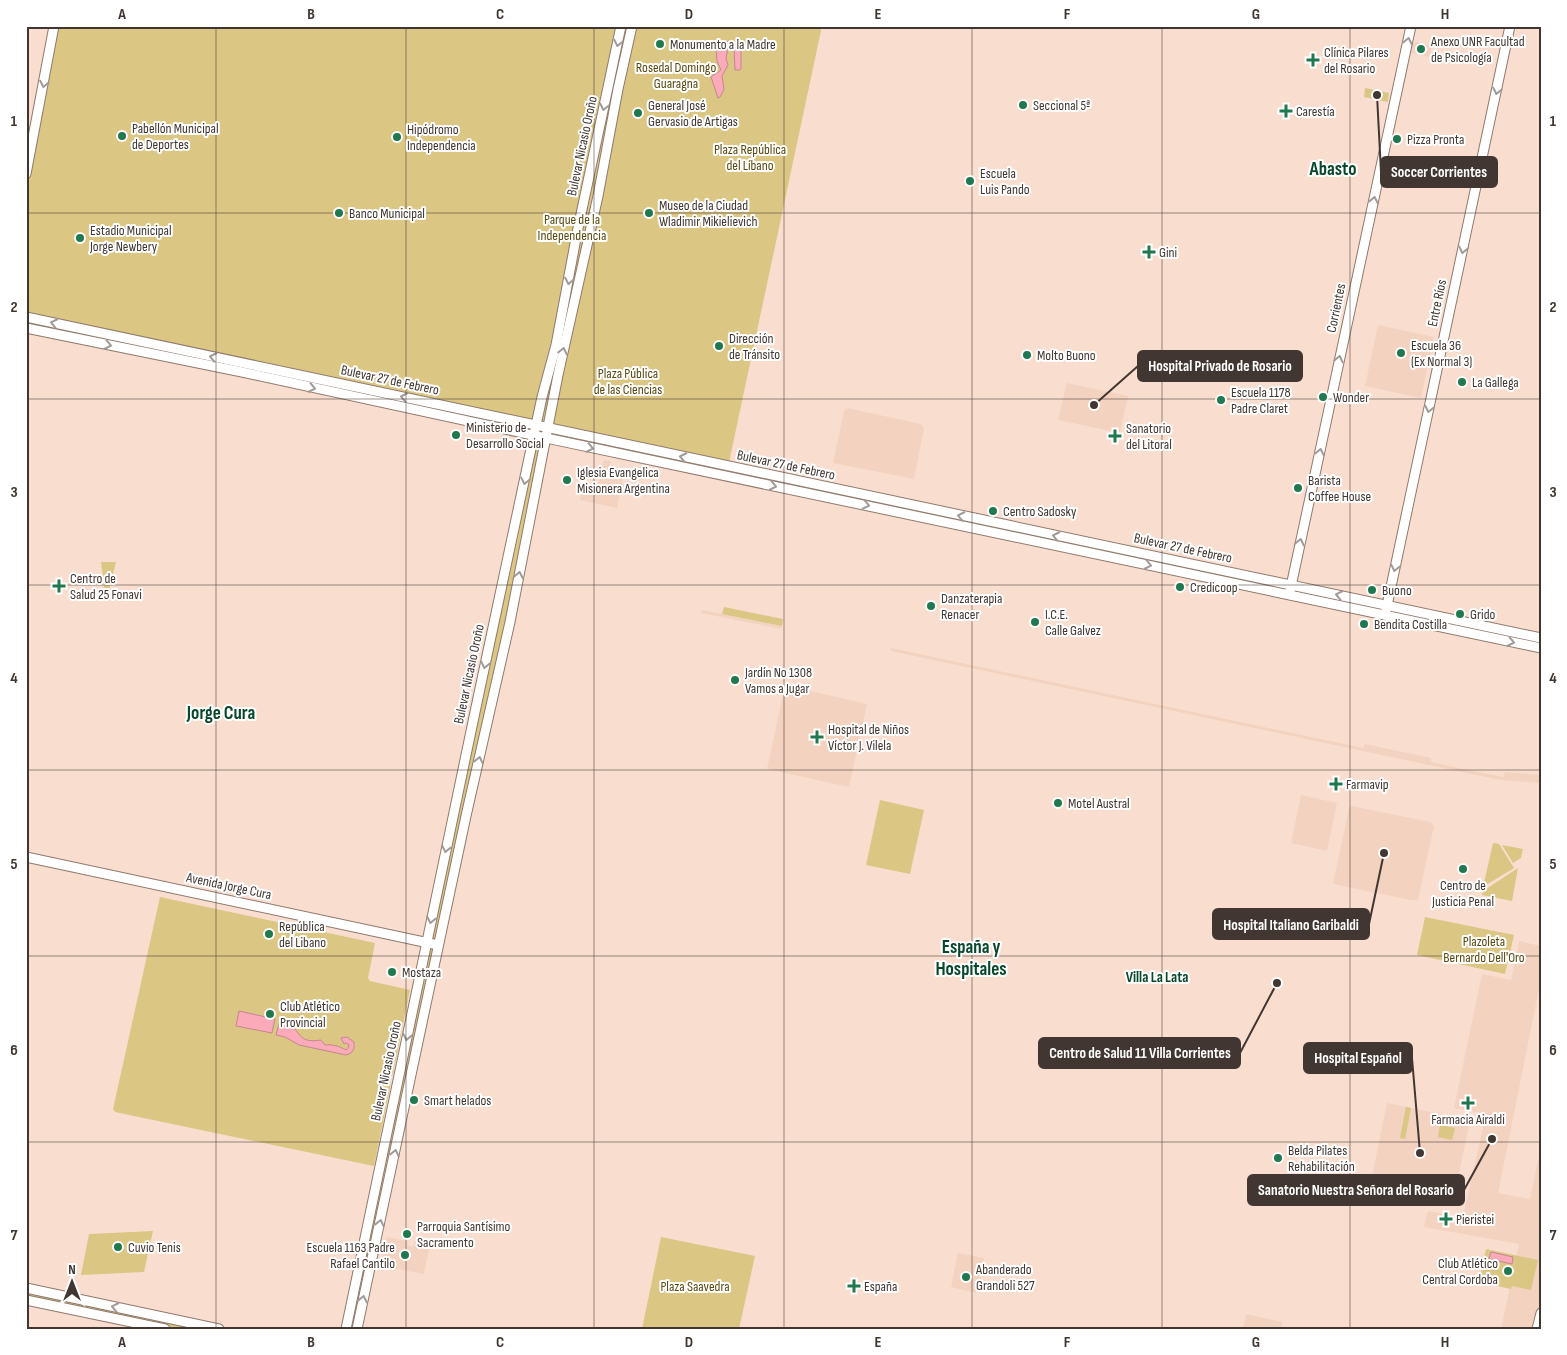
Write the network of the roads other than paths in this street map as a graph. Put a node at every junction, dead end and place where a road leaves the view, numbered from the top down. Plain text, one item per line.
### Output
1 (54, 26) edge
2 (621, 26) edge
3 (632, 26) edge
4 (1411, 26) edge
5 (1510, 26) edge
6 (26, 174) edge
7 (26, 318) edge
8 (26, 328) edge
9 (536, 425) junction
10 (548, 428) junction
11 (534, 436) junction
12 (546, 438) junction
13 (1290, 590) junction
14 (1386, 610) junction
15 (1541, 638) edge
16 (1541, 648) edge
17 (26, 857) edge
18 (426, 942) junction
19 (438, 945) junction
20 (26, 1288) edge
21 (26, 1300) edge
22 (1541, 1313) edge
23 (165, 1329) edge
24 (219, 1329) edge
25 (346, 1329) edge
26 (357, 1329) edge
27 (1538, 1329) edge

1 -> 6 main road
2 -> 9 main road, Bulevar Nicasio Oroño
10 -> 3 main road, Bulevar Nicasio Oroño
13 -> 4 main road, Corrientes
5 -> 14 main road, Entre Ríos
9 -> 7 main road, Bulevar 27 de Febrero
8 -> 11 main road, Bulevar 27 de Febrero
9 - 10 main road, Bulevar 27 de Febrero
9 - 11 main road, Bulevar Nicasio Oroño
10 - 12 main road, Bulevar Nicasio Oroño
13 -> 10 main road, Bulevar 27 de Febrero
11 - 12 main road, Bulevar 27 de Febrero
11 -> 18 main road, Bulevar Nicasio Oroño
12 -> 13 main road, Bulevar 27 de Febrero
19 -> 12 main road, Bulevar Nicasio Oroño
13 - 14 main road, Bulevar 27 de Febrero
14 - 15 main road, Bulevar 27 de Febrero
14 -> 16 main road, Bulevar 27 de Febrero
17 - 18 main road, Avenida Jorge Cura
18 - 19 main road, Avenida Jorge Cura
18 -> 25 main road, Bulevar Nicasio Oroño
26 -> 19 main road, Bulevar Nicasio Oroño
24 -> 20 main road
21 - 23 main road
22 - 27 main road

